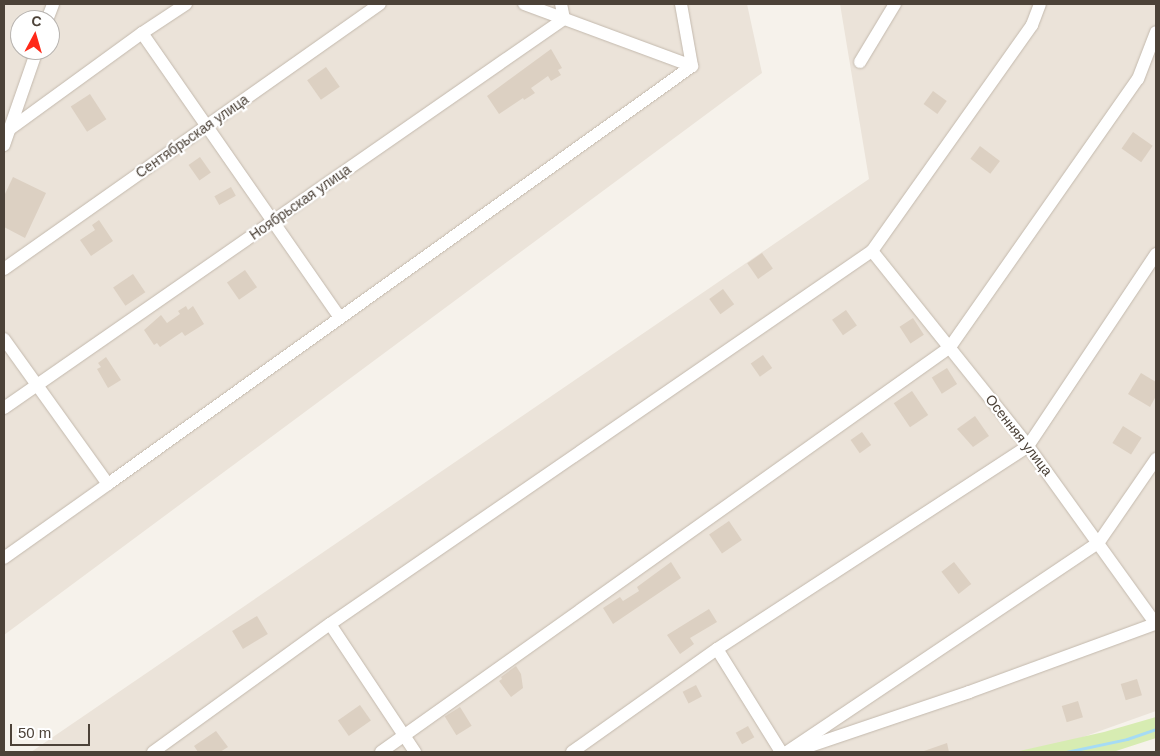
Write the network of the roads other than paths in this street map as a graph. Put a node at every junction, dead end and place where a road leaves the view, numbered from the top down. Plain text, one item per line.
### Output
1 (186, 4) edge
2 (380, 4) edge
3 (524, 4) edge
4 (561, 4) edge
5 (681, 4) edge
6 (896, 4) edge
7 (1040, 4) edge
8 (564, 19) junction
9 (1156, 32) edge
10 (142, 33) junction
11 (34, 60) edge
12 (860, 62) dead end
13 (692, 66) junction
14 (207, 126) junction
15 (10, 129) junction
16 (4, 145) edge
17 (273, 221) junction
18 (872, 251) junction
19 (1156, 254) edge
20 (4, 269) edge
21 (340, 318) junction
22 (4, 339) edge
23 (950, 347) junction
24 (36, 385) junction
25 (4, 408) edge
26 (1028, 446) junction
27 (1156, 459) edge
28 (108, 484) junction
29 (1099, 542) junction
30 (4, 558) edge
31 (330, 624) junction
32 (1156, 624) edge
33 (717, 649) junction
34 (404, 736) junction
35 (153, 752) edge
36 (381, 752) edge
37 (416, 752) edge
38 (572, 752) edge
39 (781, 752) edge
40 (787, 752) edge
41 (791, 752) edge

1 - 10 street
2 - 14 street, Сентябрьская улица
3 - 8 street
4 - 8 street
5 - 13 street
6 - 12 street
7 - 18 street
8 - 13 street
8 - 17 street, Ноябрьская улица
9 - 23 street
10 - 14 street
10 - 15 street
11 - 15 street
13 - 21 street
14 - 17 street
14 - 20 street, Сентябрьская улица
15 - 16 street
17 - 21 street
17 - 24 street, Ноябрьская улица
18 - 23 street, Осенняя улица
18 - 31 street
19 - 26 street
21 - 28 street
22 - 24 street
23 - 26 street, Осенняя улица
23 - 34 street
24 - 25 street, Ноябрьская улица
24 - 28 street
26 - 29 street, Осенняя улица
26 - 33 street
27 - 29 street
28 - 30 street
29 - 32 street, Осенняя улица
29 - 40 street
31 - 34 street
31 - 35 street
32 - 41 street
33 - 38 street
33 - 39 street
34 - 36 street
34 - 37 street

